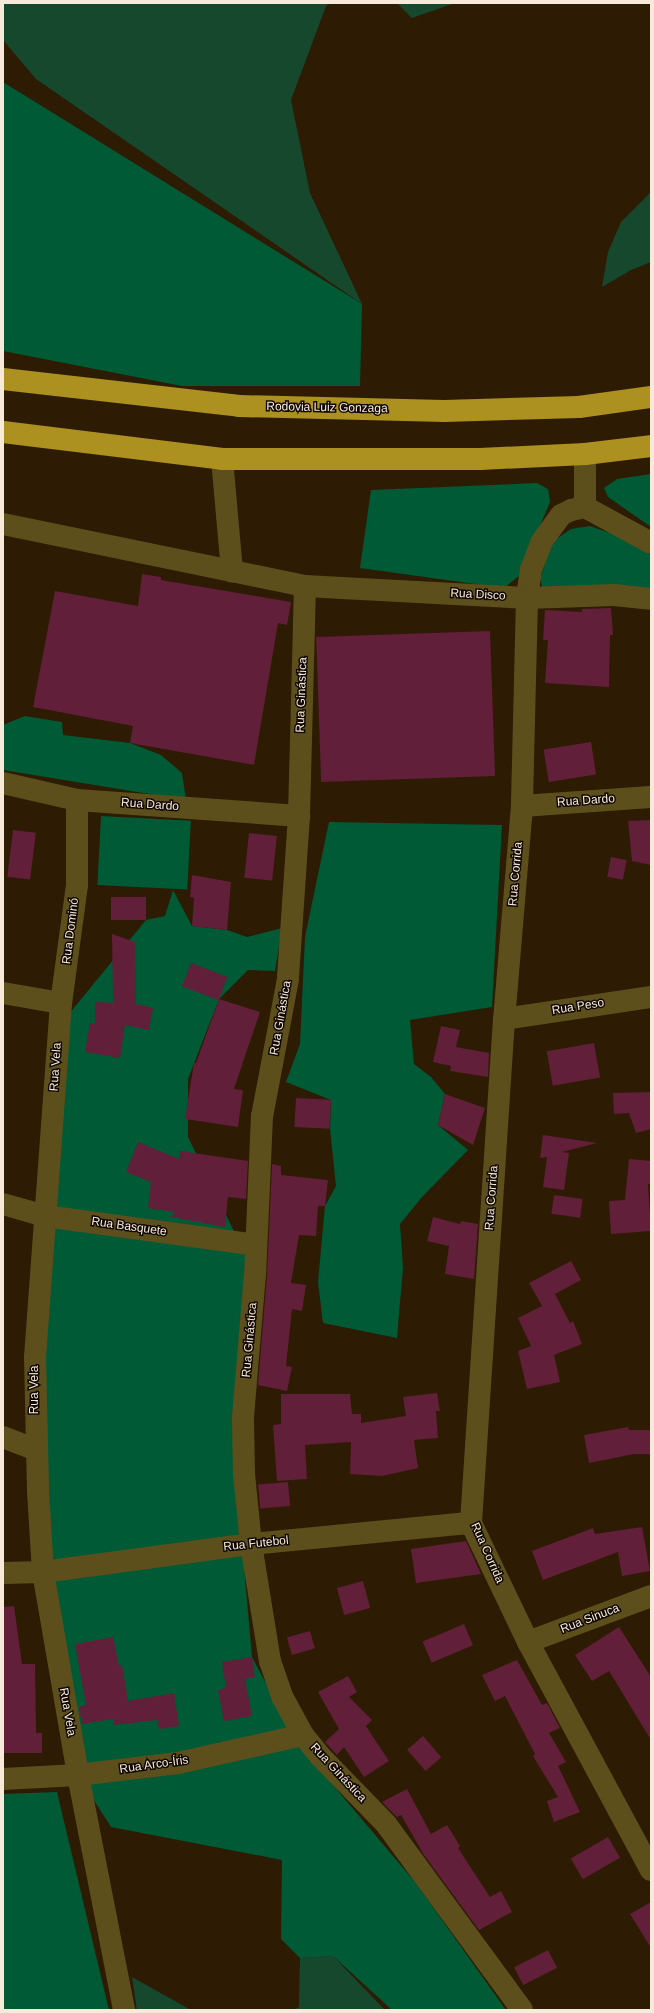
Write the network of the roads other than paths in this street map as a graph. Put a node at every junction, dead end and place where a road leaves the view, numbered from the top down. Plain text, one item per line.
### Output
1 (3, 379) edge
2 (651, 398) edge
3 (6, 435) edge
4 (651, 446) edge
5 (585, 454) junction
6 (222, 459) junction
7 (585, 507) junction
8 (3, 524) edge
9 (651, 543) edge
10 (232, 572) junction
11 (305, 586) junction
12 (527, 598) junction
13 (651, 599) edge
14 (3, 784) edge
15 (651, 797) edge
16 (76, 800) junction
17 (522, 806) junction
18 (299, 816) junction
19 (3, 993) edge
20 (651, 997) edge
21 (61, 1003) junction
22 (504, 1019) junction
23 (3, 1204) edge
24 (45, 1216) junction
25 (256, 1245) junction
26 (3, 1437) edge
27 (37, 1450) junction
28 (471, 1523) junction
29 (251, 1544) junction
30 (42, 1572) junction
31 (3, 1573) edge
32 (651, 1596) edge
33 (528, 1642) junction
34 (303, 1735) junction
35 (78, 1775) junction
36 (3, 1779) edge
37 (651, 1870) edge
38 (124, 2010) edge
39 (522, 2010) edge

1 - 2 highway, Rodovia Luiz Gonzaga
3 - 6 highway
4 - 5 highway
5 - 6 highway
5 - 7 street
6 - 10 street
7 - 9 street
7 - 12 street, Rua Corrida
8 - 10 street, Rua Disco
10 - 11 street, Rua Disco
11 - 12 street, Rua Disco
11 - 18 street, Rua Ginástica
12 - 13 street, Rua Disco
12 - 17 street, Rua Corrida
14 - 16 street, Rua Dardo
15 - 17 street, Rua Dardo
16 - 18 street, Rua Dardo
16 - 21 street, Rua Dominó
17 - 22 street, Rua Corrida
18 - 25 street, Rua Ginástica
19 - 21 street
20 - 22 street, Rua Peso
21 - 24 street, Rua Vela
22 - 28 street, Rua Corrida
23 - 24 street, Rua Basquete
24 - 25 street, Rua Basquete
24 - 27 street, Rua Vela
25 - 29 street, Rua Ginástica
26 - 27 street
27 - 30 street, Rua Vela
28 - 29 street, Rua Futebol
28 - 33 street, Rua Corrida
29 - 30 street, Rua Futebol
29 - 34 street, Rua Ginástica
30 - 31 street, Rua Futebol
30 - 35 street, Rua Vela
32 - 33 street, Rua Sinuca
33 - 37 street, Rua Corrida
34 - 35 street, Rua Arco-Íris
34 - 39 street, Rua Ginástica
35 - 36 street, Rua Arco-Íris
35 - 38 street, Rua Vela

